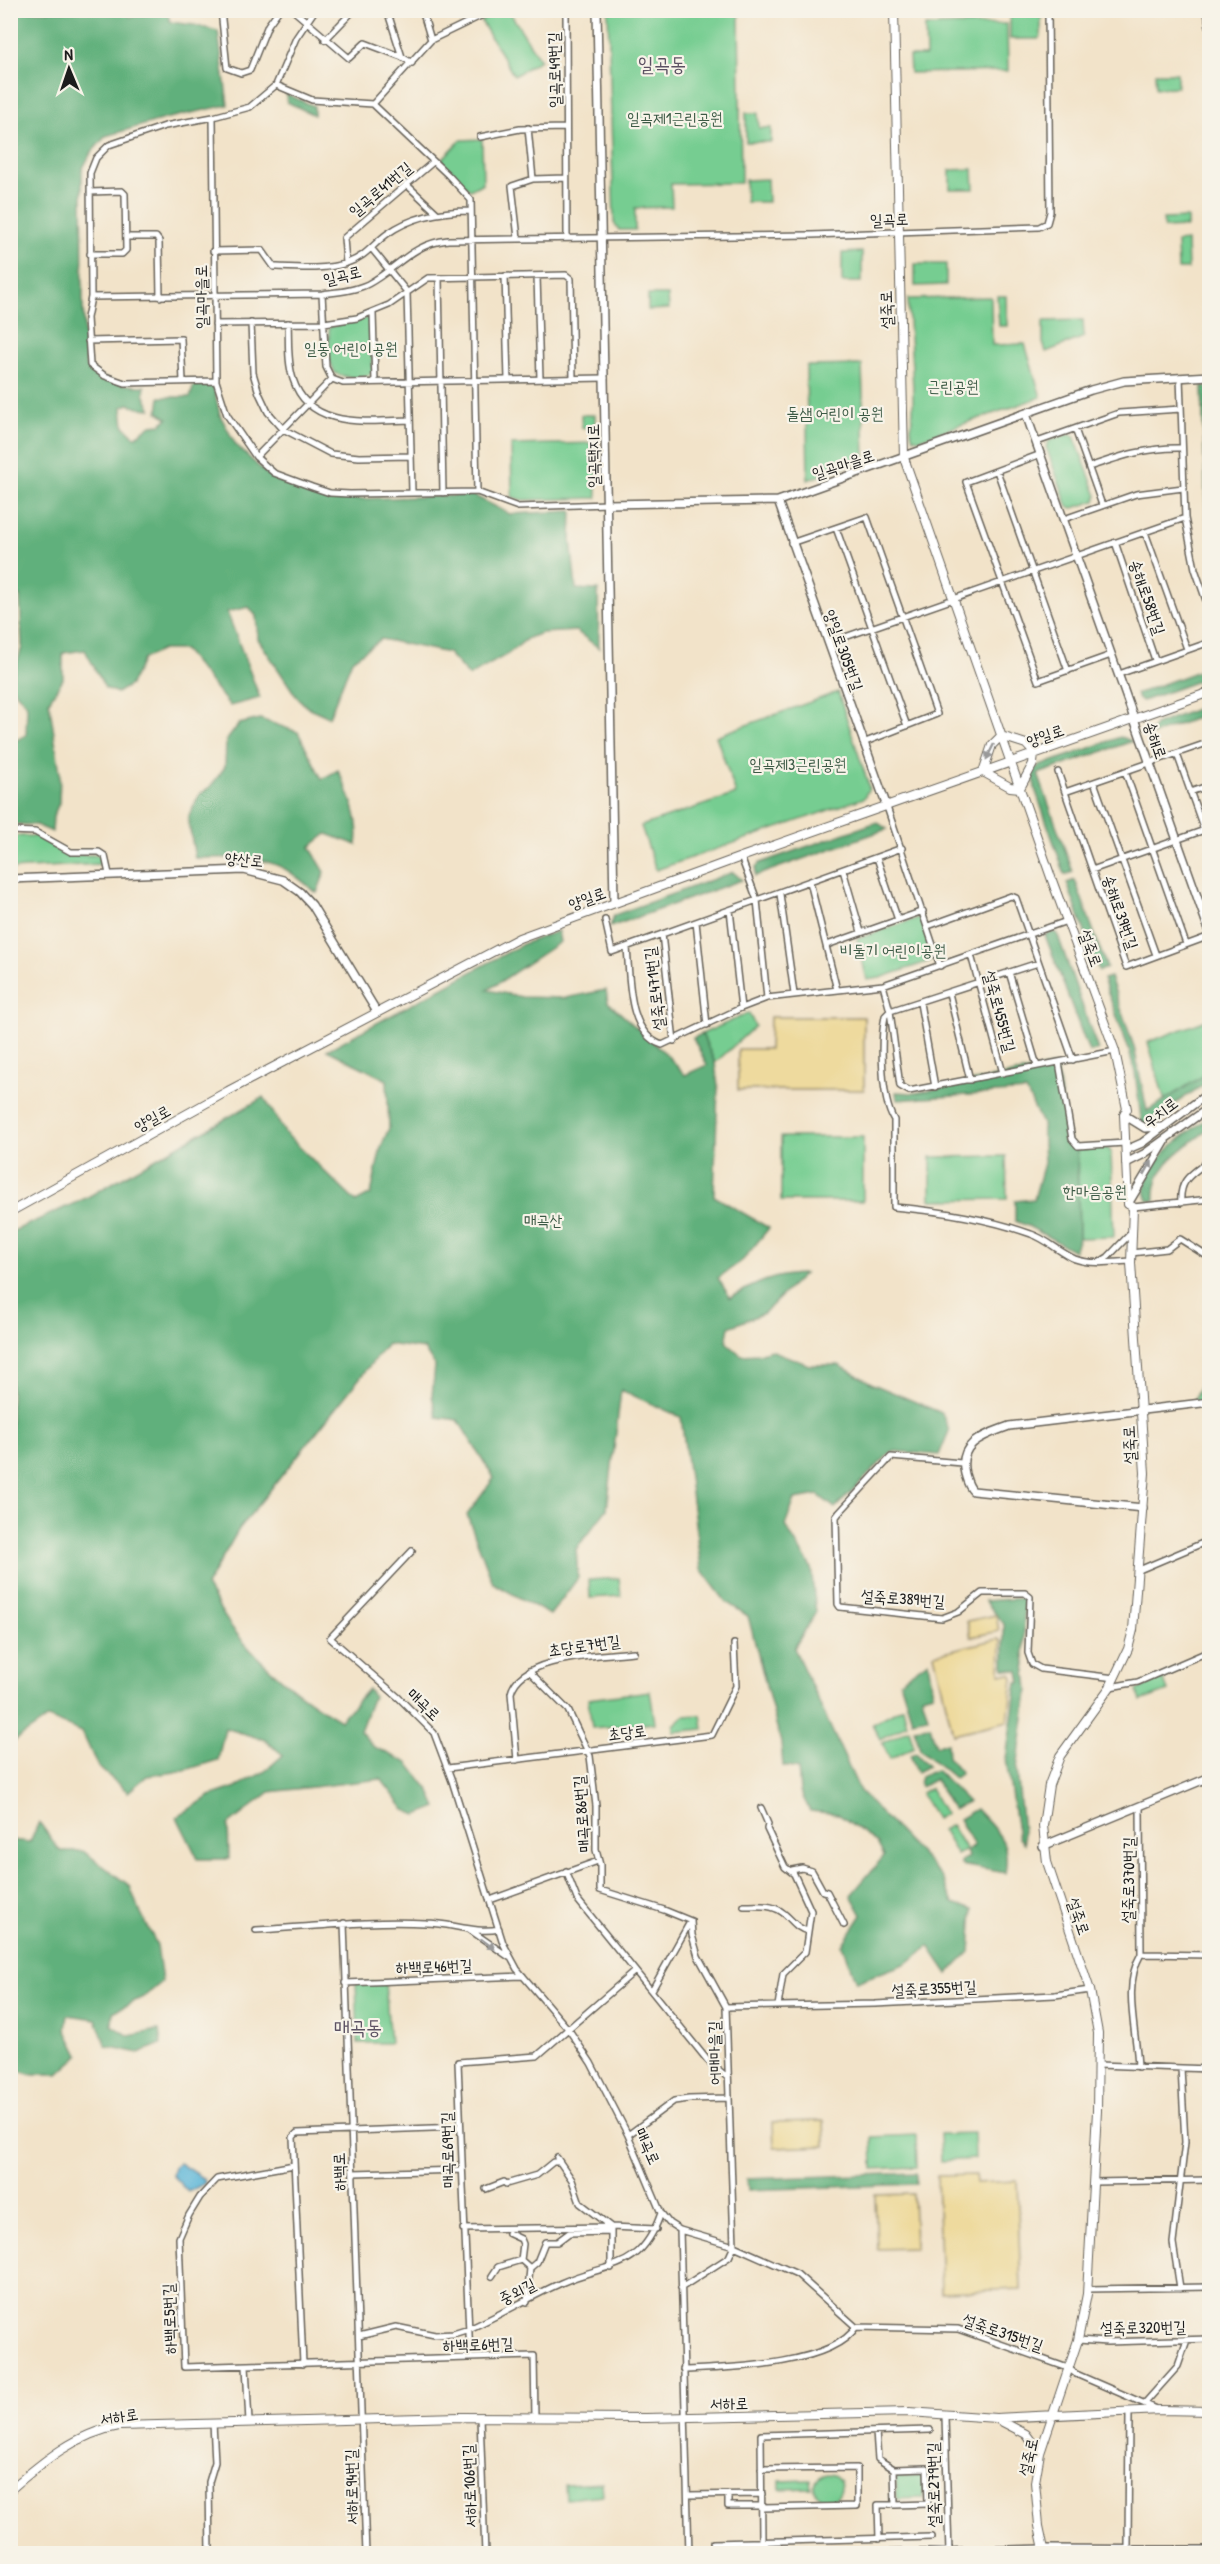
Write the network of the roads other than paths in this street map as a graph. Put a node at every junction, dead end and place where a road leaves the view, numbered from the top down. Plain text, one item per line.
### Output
1 (221, 10) edge
2 (279, 10) edge
3 (292, 10) edge
4 (315, 10) edge
5 (354, 10) edge
6 (387, 10) edge
7 (422, 10) edge
8 (493, 10) edge
9 (566, 10) edge
10 (597, 10) edge
11 (894, 10) edge
12 (1048, 10) edge
13 (1208, 10) edge
14 (306, 21) junction
15 (1209, 28) edge
16 (326, 40) junction
17 (431, 40) junction
18 (402, 57) junction
19 (412, 63) junction
20 (276, 85) junction
21 (373, 104) junction
22 (213, 117) junction
23 (528, 128) junction
24 (566, 128) junction
25 (480, 137) dead end
26 (433, 162) junction
27 (565, 178) junction
28 (533, 179) junction
29 (406, 184) junction
30 (90, 192) junction
31 (471, 211) junction
32 (437, 213) junction
33 (898, 232) junction
34 (127, 237) junction
35 (567, 237) junction
36 (601, 237) junction
37 (473, 238) junction
38 (518, 238) junction
39 (372, 249) junction
40 (213, 251) junction
41 (90, 254) junction
42 (346, 263) junction
43 (389, 270) junction
44 (506, 276) junction
45 (537, 276) junction
46 (472, 277) junction
47 (440, 278) junction
48 (408, 292) junction
49 (322, 294) junction
50 (214, 296) junction
51 (91, 297) junction
52 (160, 297) junction
53 (373, 313) junction
54 (250, 323) junction
55 (288, 323) junction
56 (324, 323) junction
57 (215, 324) junction
58 (88, 341) junction
59 (1209, 376) edge
60 (1180, 377) junction
61 (573, 378) junction
62 (605, 378) junction
63 (332, 379) junction
64 (540, 379) junction
65 (508, 380) junction
66 (183, 381) junction
67 (216, 381) junction
68 (475, 381) junction
69 (375, 382) junction
70 (409, 382) junction
71 (442, 382) junction
72 (307, 404) junction
73 (1181, 409) junction
74 (1026, 414) junction
75 (410, 420) junction
76 (283, 429) junction
77 (1075, 429) junction
78 (1037, 442) junction
79 (1182, 448) junction
80 (1041, 454) junction
81 (411, 456) junction
82 (256, 457) junction
83 (904, 458) junction
84 (1089, 467) junction
85 (997, 471) junction
86 (1184, 488) junction
87 (477, 492) junction
88 (412, 493) junction
89 (443, 493) junction
90 (778, 501) junction
91 (608, 504) junction
92 (1102, 505) junction
93 (1185, 518) junction
94 (1064, 519) junction
95 (836, 528) junction
96 (1145, 532) junction
97 (1115, 542) junction
98 (791, 543) junction
99 (1077, 555) junction
100 (1034, 571) junction
101 (1002, 582) junction
102 (953, 600) junction
103 (1209, 612) edge
104 (903, 618) junction
105 (872, 628) junction
106 (1209, 642) edge
107 (828, 643) junction
108 (1187, 649) junction
109 (1111, 655) junction
110 (1155, 660) junction
111 (1068, 671) junction
112 (1119, 674) junction
113 (1209, 692) edge
114 (1135, 719) junction
115 (907, 726) junction
116 (1002, 736) junction
117 (1209, 742) edge
118 (863, 743) junction
119 (1035, 753) junction
120 (1177, 754) junction
121 (1011, 762) junction
122 (1150, 763) junction
123 (1125, 771) junction
124 (983, 772) junction
125 (1058, 772) dead end
126 (1094, 782) junction
127 (1209, 785) edge
128 (1020, 788) junction
129 (1065, 792) junction
130 (1190, 792) junction
131 (887, 807) junction
132 (1207, 829) edge
133 (10, 831) edge
134 (1177, 839) junction
135 (902, 848) junction
136 (1152, 848) junction
137 (741, 856) junction
138 (877, 858) junction
139 (1121, 859) junction
140 (843, 870) junction
141 (1092, 870) junction
142 (109, 874) junction
143 (10, 879) edge
144 (810, 882) junction
145 (780, 894) junction
146 (757, 900) junction
147 (614, 902) junction
148 (730, 910) junction
149 (923, 911) junction
150 (605, 920) dead end
151 (898, 920) junction
152 (1067, 921) junction
153 (696, 922) junction
154 (928, 926) junction
155 (861, 932) junction
156 (662, 934) junction
157 (1028, 935) junction
158 (1209, 935) edge
159 (1186, 944) junction
160 (827, 945) junction
161 (627, 948) junction
162 (971, 955) junction
163 (1156, 956) junction
164 (1038, 963) junction
165 (940, 966) junction
166 (1009, 972) junction
167 (979, 982) junction
168 (883, 985) junction
169 (837, 990) junction
170 (949, 993) junction
171 (794, 994) junction
172 (767, 998) junction
173 (920, 1003) junction
174 (741, 1008) junction
175 (890, 1011) junction
176 (377, 1012) junction
177 (706, 1025) junction
178 (674, 1041) junction
179 (1115, 1051) junction
180 (1073, 1060) junction
181 (1059, 1062) junction
182 (1037, 1066) junction
183 (1003, 1073) junction
184 (970, 1080) junction
185 (935, 1086) junction
186 (1209, 1092) edge
187 (1209, 1107) edge
188 (1124, 1115) junction
189 (1163, 1127) junction
190 (1172, 1134) junction
191 (1126, 1147) junction
192 (1209, 1160) edge
193 (1126, 1163) junction
194 (1209, 1199) edge
195 (1181, 1203) junction
196 (1130, 1206) junction
197 (10, 1212) edge
198 (1134, 1231) junction
199 (1131, 1257) junction
200 (1209, 1258) edge
201 (1100, 1262) junction
202 (1209, 1402) edge
203 (1141, 1411) junction
204 (962, 1463) junction
205 (1143, 1508) junction
206 (1209, 1540) edge
207 (412, 1551) dead end
208 (1139, 1570) junction
209 (734, 1644) dead end
210 (1209, 1650) edge
211 (634, 1652) dead end
212 (529, 1671) junction
213 (1115, 1678) junction
214 (1110, 1687) junction
215 (588, 1750) junction
216 (517, 1760) junction
217 (448, 1768) junction
218 (1209, 1777) edge
219 (1140, 1806) junction
220 (761, 1808) dead end
221 (1044, 1846) junction
222 (598, 1861) junction
223 (792, 1870) junction
224 (566, 1871) junction
225 (490, 1900) junction
226 (744, 1906) dead end
227 (691, 1921) junction
228 (344, 1923) junction
229 (844, 1925) dead end
230 (469, 1929) junction
231 (499, 1929) junction
232 (256, 1930) dead end
233 (808, 1931) junction
234 (1141, 1954) junction
235 (1209, 1955) edge
236 (510, 1958) junction
237 (635, 1971) junction
238 (523, 1976) junction
239 (345, 1983) junction
240 (652, 1990) junction
241 (1090, 1990) junction
242 (778, 2006) junction
243 (726, 2007) junction
244 (569, 2030) junction
245 (1098, 2065) junction
246 (1138, 2067) junction
247 (1181, 2068) junction
248 (1209, 2069) edge
249 (727, 2077) junction
250 (728, 2098) junction
251 (460, 2127) junction
252 (351, 2131) junction
253 (628, 2135) junction
254 (294, 2165) junction
255 (461, 2170) junction
256 (353, 2173) junction
257 (1181, 2180) junction
258 (1209, 2180) edge
259 (1094, 2182) junction
260 (486, 2189) dead end
261 (661, 2212) junction
262 (463, 2229) junction
263 (611, 2229) junction
264 (656, 2229) junction
265 (680, 2230) junction
266 (508, 2233) dead end
267 (734, 2246) junction
268 (520, 2260) junction
269 (530, 2268) junction
270 (611, 2268) junction
271 (492, 2276) dead end
272 (1209, 2287) edge
273 (681, 2288) junction
274 (1180, 2288) junction
275 (1088, 2289) junction
276 (527, 2302) junction
277 (856, 2327) junction
278 (469, 2329) junction
279 (358, 2336) junction
280 (1209, 2339) edge
281 (1078, 2340) junction
282 (1186, 2340) junction
283 (470, 2358) junction
284 (360, 2363) junction
285 (303, 2364) junction
286 (246, 2366) junction
287 (1068, 2368) junction
288 (683, 2370) junction
289 (1145, 2403) junction
290 (1161, 2410) junction
291 (1209, 2411) edge
292 (1129, 2412) junction
293 (1052, 2415) junction
294 (945, 2416) junction
295 (480, 2417) junction
296 (686, 2417) junction
297 (535, 2418) junction
298 (996, 2418) junction
299 (363, 2419) junction
300 (249, 2422) junction
301 (213, 2423) junction
302 (930, 2430) dead end
303 (876, 2432) junction
304 (1040, 2453) junction
305 (761, 2469) junction
306 (894, 2469) junction
307 (10, 2490) edge
308 (762, 2494) junction
309 (688, 2495) junction
310 (728, 2495) junction
311 (895, 2505) junction
312 (763, 2507) junction
313 (932, 2537) dead end
314 (879, 2539) junction
315 (762, 2541) junction
316 (713, 2543) dead end
317 (1128, 2548) junction
318 (1209, 2549) edge
319 (1044, 2551) edge
320 (948, 2552) edge
321 (210, 2553) edge
322 (366, 2553) edge
323 (486, 2553) edge
324 (689, 2553) edge
325 (850, 2553) edge

1 - 2 street
3 - 14 street
4 - 14 street
5 - 16 street
6 - 18 street
7 - 17 street
8 - 17 street
9 - 24 street, 일곡로49번길
10 - 36 street, 일곡택지로
11 - 33 main road, 설죽로
12 - 33 street, 일곡로
13 - 15 main road
14 - 16 street
14 - 20 street
16 - 18 street
17 - 19 street
18 - 19 street
19 - 21 street
20 - 21 street
20 - 22 street
21 - 26 street, 일곡로41번길
22 - 30 street
22 - 40 street, 일곡마을로
23 - 24 street, 일곡로49번길
23 - 25 street, 일곡로49번길
23 - 28 street
24 - 27 street, 일곡로49번길
26 - 29 street, 일곡로41번길
26 - 31 street, 일곡로41번길
27 - 28 street
27 - 35 street, 일곡로49번길
28 - 38 street
29 - 32 street
29 - 42 street, 일곡로41번길
30 - 34 street
30 - 41 street
31 - 32 street
31 - 37 street, 일곡로41번길
32 - 39 street
33 - 36 street, 일곡로
33 - 83 main road, 설죽로
34 - 41 street
34 - 52 street
35 - 36 street, 일곡로
35 - 38 street, 일곡로
36 - 62 street, 일곡택지로
37 - 38 street, 일곡로
37 - 43 street, 일곡로
37 - 46 street, 일곡로41번길
39 - 42 street
39 - 43 street
40 - 42 street
40 - 50 street, 일곡마을로
41 - 51 street
43 - 48 street
43 - 49 street, 일곡로
44 - 45 street
44 - 46 street
44 - 65 street
45 - 61 street
45 - 64 street
46 - 47 street
46 - 68 street, 일곡로41번길
47 - 48 street
47 - 71 street
48 - 53 street
48 - 70 street
49 - 50 street, 일곡로
49 - 56 street
50 - 52 street, 일곡로
50 - 57 street, 일곡마을로
51 - 52 street, 일곡로
51 - 58 street
53 - 56 street
53 - 69 street
54 - 55 street
54 - 57 street
54 - 76 street
55 - 56 street
55 - 72 street
56 - 63 street
57 - 67 street, 일곡마을로
58 - 66 street
58 - 66 street
59 - 60 street, 일곡마을로
60 - 73 street
60 - 74 street, 일곡마을로
61 - 62 street
61 - 64 street
62 - 91 street, 일곡택지로
63 - 69 street
63 - 72 street
64 - 65 street
65 - 68 street
66 - 67 street
67 - 82 street, 일곡마을로
68 - 71 street
68 - 87 street
69 - 70 street
70 - 71 street
70 - 75 street
71 - 89 street
72 - 75 street
72 - 76 street
73 - 77 street
73 - 79 street
74 - 78 street, 송해로
74 - 83 street, 일곡마을로
75 - 81 street
76 - 81 street
76 - 82 street
77 - 78 street
77 - 84 street
78 - 80 street, 송해로
79 - 84 street
79 - 86 street
80 - 85 street
80 - 94 street, 송해로
81 - 88 street
82 - 88 street, 일곡마을로
83 - 90 street, 일곡마을로
83 - 102 main road, 설죽로
84 - 92 street
85 - 100 street
85 - 101 street
86 - 92 street
86 - 93 street
87 - 89 street, 일곡마을로
87 - 91 street, 일곡마을로
88 - 89 street, 일곡마을로
90 - 91 street, 일곡마을로
90 - 98 street, 양일로305번길
91 - 147 street, 일곡택지로
92 - 94 street
93 - 96 street
93 - 103 street
94 - 99 street, 송해로
95 - 98 street
95 - 104 street
95 - 105 street
96 - 97 street
96 - 108 street, 송해로58번길
97 - 99 street
97 - 110 street, 송해로58번길
98 - 107 street, 양일로305번길
99 - 100 street
99 - 109 street, 송해로
100 - 101 street
100 - 111 street
101 - 102 street
101 - 111 street
102 - 104 street
102 - 116 main road, 설죽로
104 - 105 street
104 - 115 street
105 - 107 street
105 - 115 street
106 - 108 street, 송해로58번길
107 - 118 street, 양일로305번길
108 - 110 street, 송해로58번길
109 - 111 street
109 - 112 street, 송해로
110 - 112 street, 송해로58번길
112 - 114 street, 송해로
113 - 114 main road, 양일로
114 - 119 main road, 양일로
114 - 122 street, 송해로
115 - 118 street
116 - 119 main road
116 - 121 main road, 설죽로
116 -> 124 main road
117 - 120 street
118 - 131 street, 양일로305번길
119 - 121 main road, 양일로
119 - 128 main road
120 - 122 street
120 - 130 street
121 - 124 main road, 양일로
121 - 128 main road, 설죽로
122 - 123 street
122 - 134 street, 송해로
123 - 126 street
123 - 136 street
124 - 128 main road
124 - 131 main road, 양일로
125 - 129 street, 송해로39번길
126 - 129 street
126 - 139 street, 송해로39번길
127 - 130 street
128 - 152 main road, 설죽로
129 - 141 street, 송해로39번길
130 - 132 street
131 - 135 street
131 - 137 main road, 양일로
132 - 134 street, 송해로39번길
133 - 142 street
134 - 136 street, 송해로39번길
134 - 158 street, 송해로
135 - 138 street, 설죽로471번길
135 - 149 street
136 - 139 street, 송해로39번길
136 - 159 street
137 - 146 street
137 - 147 main road, 양일로
138 - 140 street, 설죽로471번길
138 - 151 street
139 - 141 street, 송해로39번길
139 - 163 street, 송해로39번길
140 - 144 street, 설죽로471번길
140 - 155 street
141 - 163 street, 송해로39번길
142 - 143 street, 양산로
142 - 176 street, 양산로
144 - 145 street, 설죽로471번길
144 - 160 street
145 - 146 street, 설죽로471번길
145 - 171 street
146 - 148 street, 설죽로471번길
146 - 172 street
147 - 176 main road, 양일로
148 - 153 street, 설죽로471번길
148 - 174 street
149 - 151 street
149 - 154 street
150 - 161 street, 설죽로471번길
151 - 155 street
152 - 157 street, 설죽로471번길
152 - 179 main road, 설죽로
153 - 156 street, 설죽로471번길
153 - 177 street
154 - 157 street
154 - 165 street
155 - 160 street
156 - 161 street, 설죽로471번길
156 - 178 street, 설죽로471번길
157 - 162 street, 설죽로471번길
157 - 164 street
158 - 159 street, 송해로39번길
159 - 163 street, 송해로39번길
160 - 169 street
161 - 178 street, 설죽로471번길
162 - 165 street, 설죽로471번길
162 - 167 street, 설죽로455번길
164 - 166 street
164 - 180 street
165 - 168 street, 설죽로471번길
166 - 167 street
166 - 182 street, 설죽로455번길
167 - 170 street
167 - 183 street, 설죽로455번길
168 - 169 street, 설죽로471번길
168 - 175 street
169 - 171 street, 설죽로471번길
170 - 173 street
170 - 184 street
171 - 172 street, 설죽로471번길
172 - 174 street, 설죽로471번길
173 - 175 street
173 - 185 street
174 - 177 street, 설죽로471번길
175 - 185 street, 설죽로455번길
175 - 201 street
176 - 197 main road, 양일로
177 - 178 street, 설죽로471번길
179 - 180 street, 설죽로455번길
179 - 188 main road, 설죽로
180 - 181 street, 설죽로455번길
181 - 182 street, 설죽로455번길
181 - 191 street
182 - 183 street, 설죽로455번길
183 - 184 street, 설죽로455번길
184 - 185 street, 설죽로455번길
186 - 189 street, 우치로
187 - 190 street, 우치로
188 - 189 street
188 - 191 main road, 설죽로
189 - 191 street, 우치로
190 - 193 street, 우치로
196 -> 190 street
191 - 193 main road, 설죽로
192 - 195 street
193 - 196 main road, 설죽로
194 - 195 street
195 - 196 street
196 - 198 main road, 설죽로
198 - 199 main road, 설죽로
198 - 201 street
199 - 200 street
199 - 201 street
199 - 203 main road, 설죽로
202 - 203 street
203 - 204 street
203 - 205 main road, 설죽로
204 - 205 street
204 - 213 street, 설죽로389번길
205 - 208 main road, 설죽로
206 - 208 street
207 - 217 street, 매곡로
208 - 213 main road, 설죽로
209 - 215 street, 초당로
210 - 214 street
211 - 212 street, 초당로7번길
212 - 215 street, 매곡로86번길
212 - 216 street, 초당로7번길
213 - 214 main road, 설죽로
214 - 221 main road, 설죽로
215 - 216 street, 초당로
215 - 222 street, 매곡로86번길
216 - 217 street, 초당로
217 - 225 street, 매곡로
218 - 219 street, 설죽로370번길
219 - 221 street, 설죽로370번길
219 - 234 street, 설죽로370번길
220 - 223 street
221 - 241 main road, 설죽로
222 - 224 street, 매곡로86번길
222 - 227 street
223 - 229 street
223 - 233 street
224 - 225 street, 매곡로86번길
224 - 237 street
225 - 231 street, 매곡로
226 - 233 street
227 - 240 street
227 - 243 street, 어매마을길
228 - 230 street, 매곡로
228 - 232 street, 매곡로
228 - 239 street, 하백로
230 - 231 street, 매곡로
230 -> 236 street, 매곡로
231 - 236 street, 매곡로
233 - 242 street
234 - 235 street
234 - 246 street, 설죽로370번길
236 - 238 street, 매곡로
237 - 240 street
237 - 244 street
238 - 239 street, 하백로46번길
238 - 244 street, 매곡로
239 - 252 street, 하백로
240 - 249 street
241 - 242 street, 설죽로355번길
241 - 245 main road, 설죽로
242 - 243 street, 설죽로355번길
243 - 249 street, 어매마을길
244 - 251 street, 매곡로69번길
244 - 253 street, 매곡로
245 - 246 street
245 - 259 main road, 설죽로
246 - 247 street
247 - 248 street
247 - 257 street
249 - 250 street, 어매마을길
250 - 253 street
250 - 267 street, 어매마을길
251 - 252 street
251 - 255 street, 매곡로69번길
252 - 254 street
252 - 256 street, 하백로
253 - 261 street, 매곡로
254 - 285 street
254 - 286 street, 하백로5번길
255 - 256 street
255 - 262 street, 매곡로69번길
256 - 279 street, 하백로
257 - 258 street
257 - 259 street
257 - 274 street
259 - 275 main road, 설죽로
260 - 263 street
261 - 264 street, 중외길
261 - 265 street, 매곡로
262 - 263 street
262 - 278 street, 매곡로69번길
263 - 264 street
263 - 269 street
263 - 270 street
264 - 270 street, 중외길
265 - 267 street
265 - 273 street
266 - 268 street
267 - 273 street
267 - 277 street
268 - 269 street
268 - 271 street
269 - 276 street
270 - 276 street, 중외길
272 - 274 street
273 - 288 street
274 - 275 street
275 - 281 main road, 설죽로
276 - 278 street, 중외길
277 - 287 street, 설죽로315번길
277 - 288 street
278 - 279 street, 중외길
278 - 283 street, 매곡로69번길
279 - 284 street, 하백로
280 - 282 street, 설죽로320번길
281 - 282 street, 설죽로320번길
281 - 287 main road, 설죽로
282 - 289 street
283 - 284 street, 하백로6번길
283 - 297 street, 하백로6번길
284 - 285 street, 하백로5번길
284 - 299 street, 하백로
285 - 286 street, 하백로5번길
286 - 300 street
287 - 289 street
287 - 293 main road, 설죽로
288 - 296 street
289 - 290 street
290 - 291 main road, 서하로
290 - 292 main road, 서하로
292 - 293 main road, 서하로
292 - 317 street
293 - 298 main road, 서하로
293 - 304 main road, 설죽로
294 - 296 main road, 서하로
294 - 298 main road, 서하로
294 - 320 street, 설죽로279번길
295 - 297 main road, 서하로
295 - 299 main road, 서하로
295 - 323 street, 서하로106번길
296 - 297 main road, 서하로
296 - 309 street
298 - 304 main road
299 - 300 main road, 서하로
299 - 322 street, 서하로94번길
300 - 301 main road, 서하로
301 - 307 main road, 서하로
301 - 321 street
302 - 303 street
303 - 305 street
303 - 306 street
304 - 319 main road, 설죽로
305 - 308 street
305 - 312 street
306 - 311 street
306 - 311 street
308 - 310 street
308 - 312 street
309 - 310 street
309 - 324 street
310 - 312 street
311 - 314 street
312 - 315 street
313 - 314 street
314 - 315 street
315 - 316 street
317 - 318 street
317 - 319 street
319 - 320 street
320 - 325 street

